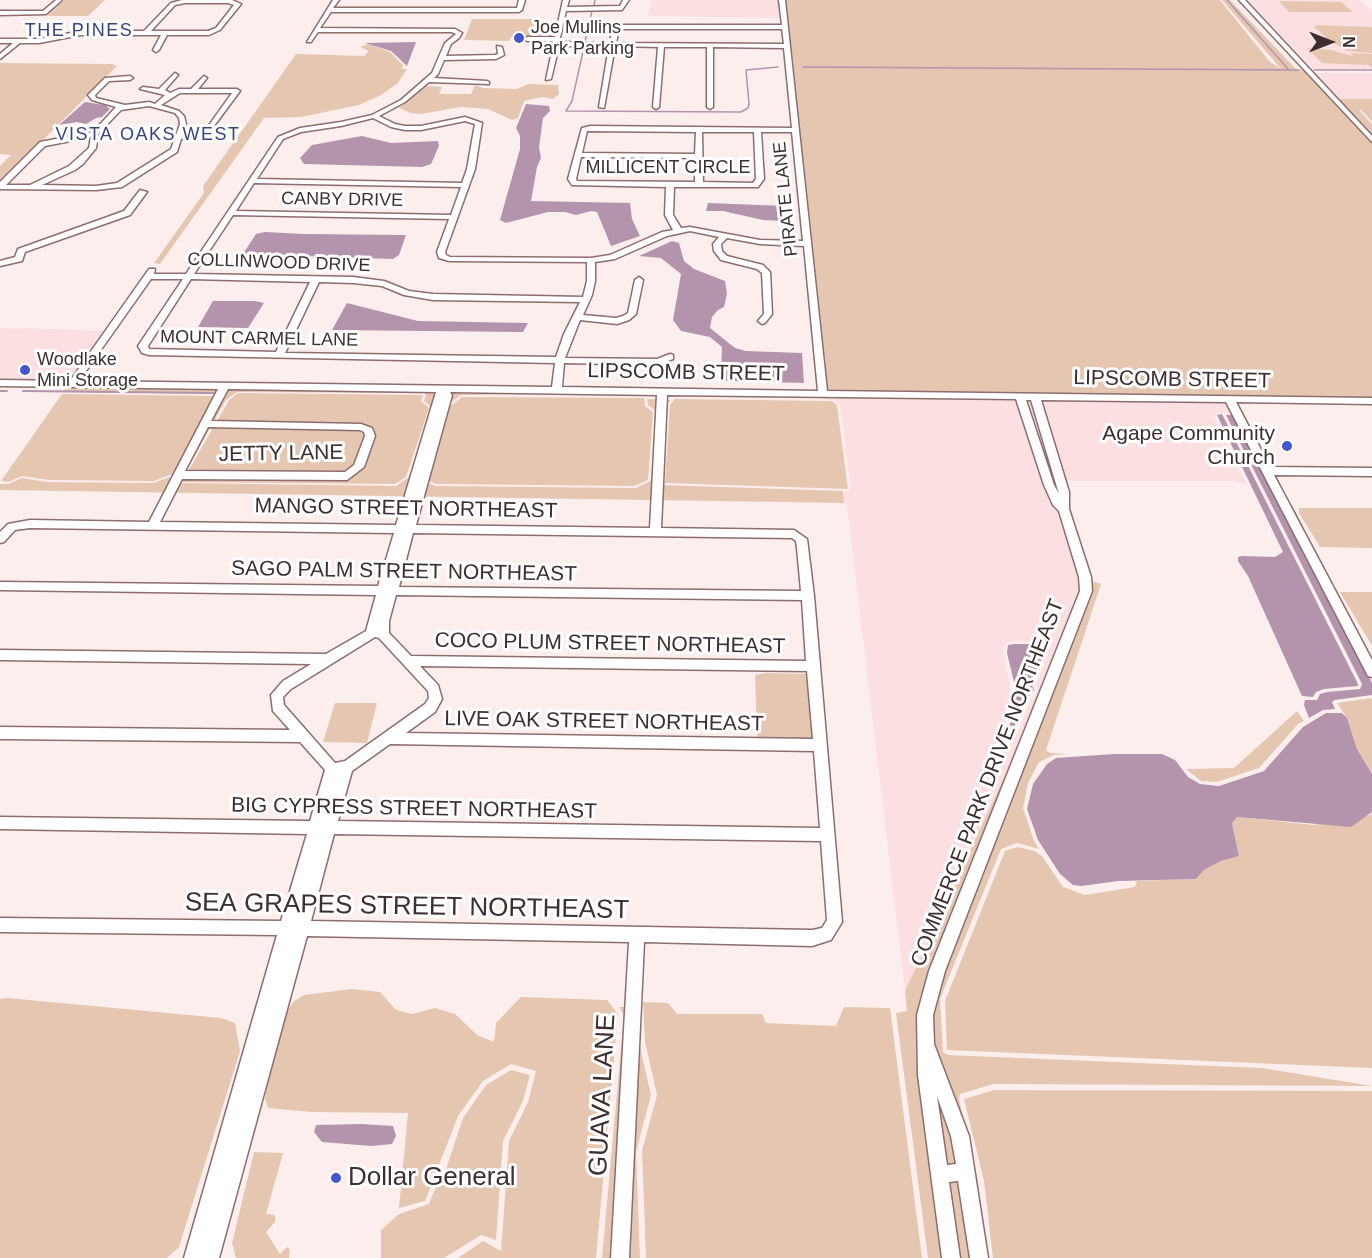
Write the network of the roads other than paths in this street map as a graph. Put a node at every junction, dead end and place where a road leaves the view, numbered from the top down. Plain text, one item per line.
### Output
1 (59, 0) edge
2 (336, 0) edge
3 (434, 0) edge
4 (477, 0) edge
5 (522, 0) edge
6 (566, 0) edge
7 (626, 0) edge
8 (782, 0) edge
9 (1242, 0) edge
10 (564, 9) junction
11 (330, 10) junction
12 (429, 10) junction
13 (473, 10) junction
14 (0, 12) edge
15 (785, 27) junction
16 (316, 30) junction
17 (146, 33) junction
18 (165, 33) junction
19 (527, 39) dead end
20 (0, 41) edge
21 (309, 41) dead end
22 (18, 42) junction
23 (556, 42) junction
24 (613, 44) junction
25 (661, 44) junction
26 (710, 45) junction
27 (786, 46) junction
28 (500, 47) dead end
29 (156, 50) dead end
30 (0, 57) edge
31 (442, 58) junction
32 (175, 75) dead end
33 (130, 78) dead end
34 (204, 78) dead end
35 (548, 79) dead end
36 (428, 80) junction
37 (487, 83) dead end
38 (143, 89) dead end
39 (194, 90) junction
40 (161, 91) junction
41 (170, 94) junction
42 (157, 105) junction
43 (124, 107) junction
44 (602, 107) dead end
45 (656, 107) dead end
46 (710, 107) dead end
47 (374, 116) junction
48 (699, 129) junction
49 (757, 130) junction
50 (795, 130) junction
51 (95, 134) junction
52 (180, 136) junction
53 (1372, 140) edge
54 (577, 155) junction
55 (699, 156) junction
56 (51, 178) junction
57 (251, 181) junction
58 (464, 185) junction
59 (670, 185) junction
60 (699, 185) junction
61 (0, 186) edge
62 (31, 187) junction
63 (50, 187) junction
64 (143, 192) dead end
65 (231, 213) junction
66 (453, 217) junction
67 (678, 231) junction
68 (725, 235) junction
69 (808, 244) junction
70 (591, 260) junction
71 (0, 264) edge
72 (188, 277) junction
73 (316, 279) junction
74 (639, 280) dead end
75 (586, 300) junction
76 (579, 317) junction
77 (762, 321) dead end
78 (279, 355) junction
79 (670, 357) dead end
80 (560, 359) junction
81 (0, 383) edge
82 (73, 383) junction
83 (225, 385) junction
84 (444, 388) junction
85 (557, 389) junction
86 (662, 391) junction
87 (824, 394) junction
88 (1020, 396) junction
89 (1035, 396) junction
90 (1229, 398) junction
91 (1372, 401) edge
92 (205, 424) junction
93 (1267, 471) junction
94 (1372, 472) edge
95 (179, 474) junction
96 (1053, 475) junction
97 (1064, 508) junction
98 (152, 526) junction
99 (405, 528) junction
100 (655, 531) junction
101 (0, 539) edge
102 (0, 586) edge
103 (387, 591) junction
104 (807, 596) junction
105 (377, 634) junction
106 (0, 655) edge
107 (329, 659) junction
108 (406, 661) junction
109 (813, 666) junction
110 (1372, 672) edge
111 (0, 733) edge
112 (301, 736) junction
113 (389, 738) junction
114 (820, 745) junction
115 (339, 768) junction
116 (0, 823) edge
117 (321, 829) junction
118 (828, 836) junction
119 (0, 925) edge
120 (294, 928) junction
121 (638, 935) junction
122 (926, 1040) junction
123 (967, 1172) junction
124 (940, 1174) junction
125 (192, 1258) edge
126 (210, 1258) edge
127 (620, 1258) edge
128 (951, 1258) edge
129 (979, 1258) edge

1 - 14 street
2 - 11 street
3 - 12 street
4 - 13 street
5 - 13 street
6 - 10 street
7 - 10 street
8 - 15 street, PIRATE LANE
9 - 53 street
10 - 23 street
11 - 12 street
11 - 16 street
12 - 13 street
15 - 24 street
15 - 27 street, PIRATE LANE
16 - 21 street
16 - 31 street, MOUNT CARMEL LANE
17 - 18 street
17 - 18 street
17 - 22 street
18 - 29 street
19 - 23 street
20 - 22 street
22 - 30 street
23 - 24 street
23 - 35 street
24 - 25 street
24 - 44 street
25 - 26 street
25 - 45 street
26 - 27 street
26 - 46 street
27 - 50 street, PIRATE LANE
28 - 31 street
31 - 36 street, MOUNT CARMEL LANE
32 - 40 street
33 - 43 street
34 - 39 street
36 - 37 street
36 - 47 street, MOUNT CARMEL LANE
38 - 40 street
39 - 41 street
39 - 52 street
40 - 41 street
41 - 42 street
42 - 43 street
42 - 52 street
43 - 51 street
47 - 57 street, MOUNT CARMEL LANE
47 - 58 street
48 - 49 street, MILLICENT CIRCLE
48 - 54 street, MILLICENT CIRCLE
48 - 55 street
49 - 50 street, MILLICENT CIRCLE
49 - 60 street, MILLICENT CIRCLE
50 - 69 street, PIRATE LANE
51 - 56 street
51 - 61 street
52 - 63 street
54 - 55 street
54 - 59 street, MILLICENT CIRCLE
55 - 60 street
56 - 62 street
56 - 63 street
57 - 58 street
57 - 65 street, MOUNT CARMEL LANE
58 - 66 street
59 - 60 street, MILLICENT CIRCLE
59 - 67 street
61 - 62 street
62 - 63 street
64 - 71 street
65 - 66 street, CANBY DRIVE
65 - 72 street, MOUNT CARMEL LANE
66 - 70 street
67 - 68 street
67 - 70 street
68 - 69 street
68 - 77 street
69 - 87 street, PIRATE LANE
70 - 75 street
72 - 73 street, COLLINWOOD DRIVE
72 - 78 street, MOUNT CARMEL LANE
72 - 82 street, COLLINWOOD DRIVE
73 - 75 street, COLLINWOOD DRIVE
73 - 78 street
74 - 76 street
75 - 76 street
76 - 80 street
78 - 80 street, MOUNT CARMEL LANE
79 - 80 street, MOUNT CARMEL LANE
80 - 85 street
81 - 82 street, LIPSCOMB STREET
82 - 83 street, LIPSCOMB STREET
83 - 84 street, LIPSCOMB STREET
83 - 92 street
84 - 85 street, LIPSCOMB STREET
84 - 99 street
85 - 86 street, LIPSCOMB STREET
86 - 87 street, LIPSCOMB STREET
86 - 100 street
87 - 88 street, LIPSCOMB STREET
88 - 89 street, LIPSCOMB STREET
88 - 96 street
89 - 90 street, LIPSCOMB STREET
89 - 96 street, COMMERCE PARK DRIVE NORTHEAST
90 - 91 street, LIPSCOMB STREET
90 - 93 street
92 - 95 street
92 - 95 street, JETTY LANE
93 - 94 street
93 - 110 street
95 - 98 street
96 - 97 street, COMMERCE PARK DRIVE NORTHEAST
96 - 97 street, COMMERCE PARK DRIVE NORTHEAST
97 - 122 street, COMMERCE PARK DRIVE NORTHEAST
98 - 99 street, MANGO STREET NORTHEAST
98 - 101 street, MANGO STREET NORTHEAST
99 - 100 street, MANGO STREET NORTHEAST
99 - 103 street
100 - 104 street, MANGO STREET NORTHEAST
102 - 103 street, SAGO PALM STREET NORTHEAST
103 - 104 street, SAGO PALM STREET NORTHEAST
103 - 105 street
104 - 109 street
105 - 107 street
105 - 108 street
106 - 107 street
107 - 112 street
108 - 109 street, COCO PLUM STREET NORTHEAST
108 - 113 street
109 - 114 street
111 - 112 street
112 - 115 street
113 - 114 street, LIVE OAK STREET NORTHEAST
113 - 115 street
114 - 118 street
115 - 117 street
116 - 117 street, BIG CYPRESS STREET NORTHEAST
117 - 118 street, BIG CYPRESS STREET NORTHEAST
117 - 120 street
118 - 121 street, SEA GRAPES STREET NORTHEAST
119 - 120 street, SEA GRAPES STREET NORTHEAST
120 - 121 street, SEA GRAPES STREET NORTHEAST
120 - 125 street
120 - 126 street
121 - 127 street, GUAVA LANE
122 - 123 street, COMMERCE PARK DRIVE NORTHEAST
122 - 124 street, COMMERCE PARK DRIVE NORTHEAST
123 - 124 street
123 - 129 street, COMMERCE PARK DRIVE NORTHEAST
124 - 128 street, COMMERCE PARK DRIVE NORTHEAST

